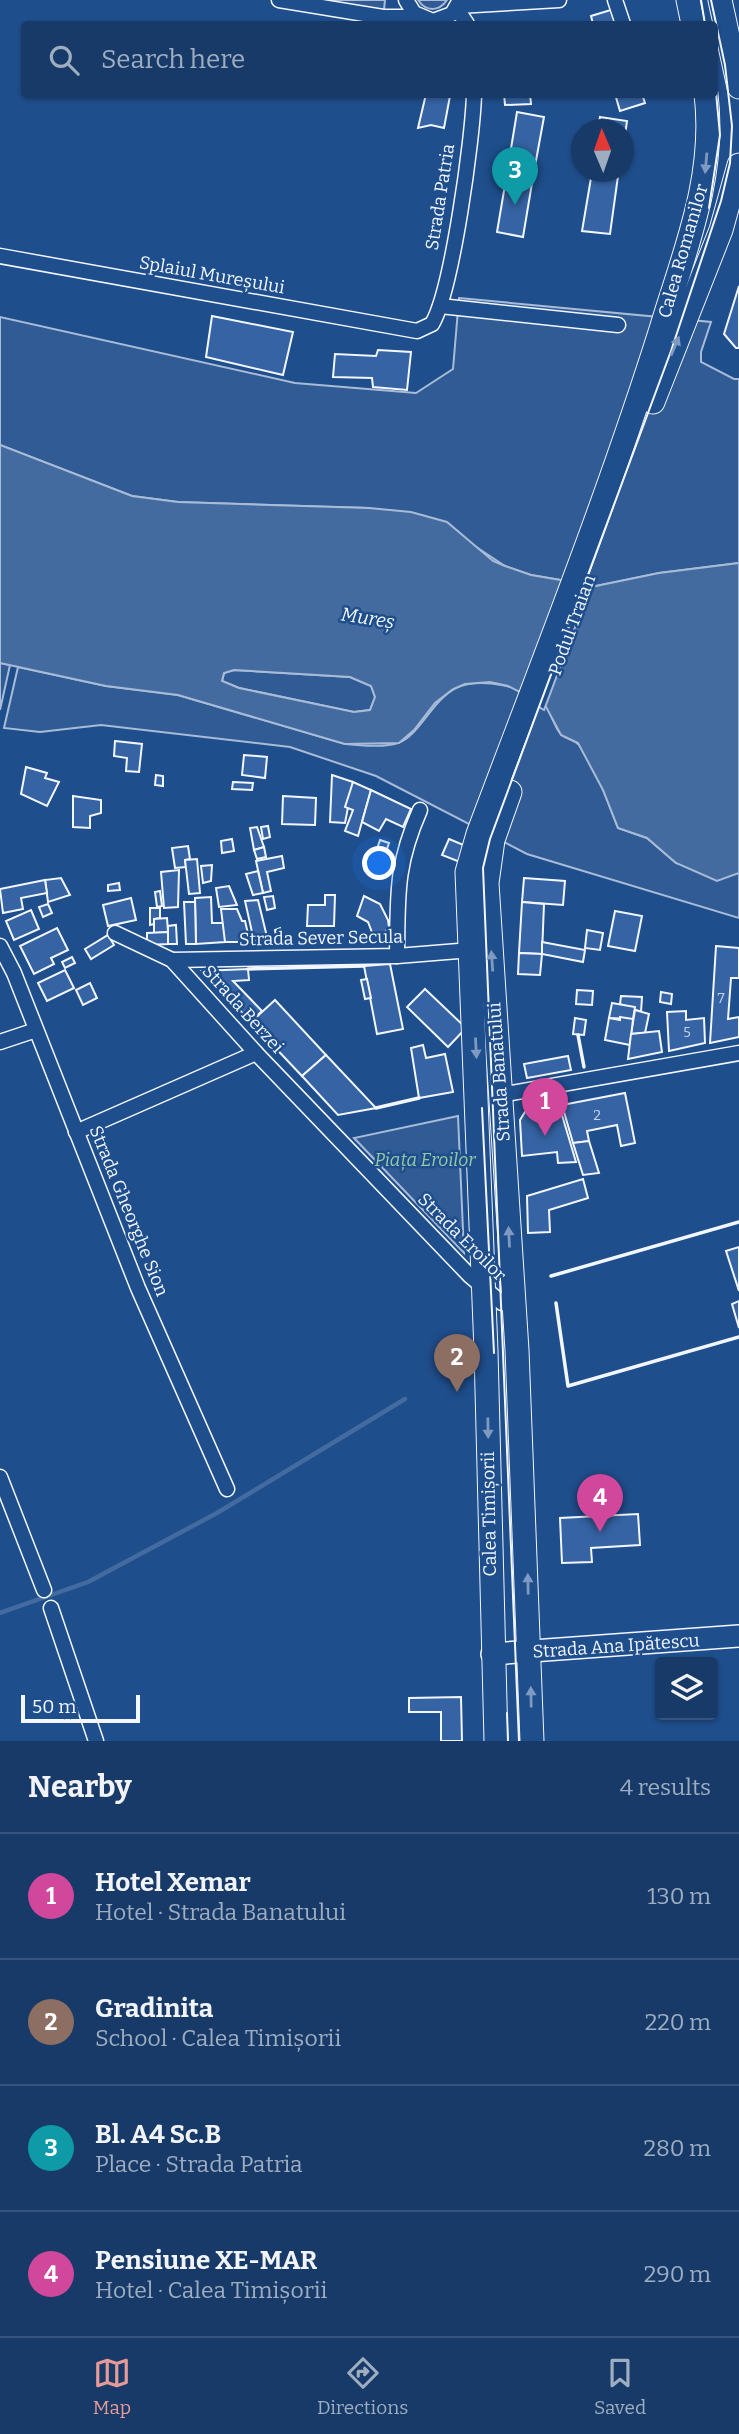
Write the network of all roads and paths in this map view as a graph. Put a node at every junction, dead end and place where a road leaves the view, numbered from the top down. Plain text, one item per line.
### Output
1 (279, 0) edge
2 (406, 0) edge
3 (558, 0) edge
4 (615, 0) edge
5 (688, 0) edge
6 (720, 0) edge
7 (458, 5) edge
8 (419, 17) junction
9 (466, 21) edge
10 (622, 21) edge
11 (692, 21) edge
12 (739, 87) edge
13 (473, 98) edge
14 (706, 98) edge
15 (739, 165) edge
16 (0, 256) edge
17 (440, 306) junction
18 (618, 325) dead end
19 (417, 331) joint
20 (644, 407) junction
21 (420, 810) dead end
22 (485, 837) junction
23 (115, 933) dead end
24 (0, 946) edge
25 (471, 950) junction
26 (397, 956) junction
27 (172, 960) junction
28 (36, 1030) junction
29 (0, 1042) edge
30 (256, 1052) junction
31 (739, 1053) edge
32 (500, 1095) junction
33 (331, 1129) joint
34 (76, 1132) junction
35 (483, 1287) junction
36 (513, 1306) junction
37 (0, 1477) edge
38 (227, 1489) dead end
39 (44, 1590) dead end
40 (51, 1608) dead end
41 (739, 1636) edge
42 (529, 1652) junction
43 (492, 1654) junction
44 (96, 1741) edge
45 (496, 1741) edge
46 (532, 1741) edge

1 - 8 street
2 - 8 street
3 - 7 street
4 - 10 street
5 - 11 main road
6 - 12 main road
7 - 8 street
7 - 9 street
13 - 17 street, Strada Patria
14 -> 20 main road, Calea Romanilor
20 -> 15 main road, Calea Romanilor
16 - 19 street, Splaiul Mureșului
17 - 18 street
17 - 19 street, Strada Patria
20 - 22 main road, Podul Traian
21 - 26 street
22 - 25 main road, Strada Banatului
32 -> 22 main road, Strada Banatului
23 - 27 street, Strada Berzei
24 - 28 street, Strada Gheorghe Sion
25 - 26 street, Strada Sever Secula
25 -> 35 main road, Strada Banatului
26 - 27 street, Strada Sever Secula
27 - 30 street, Strada Berzei
28 - 29 street
28 - 34 street, Strada Gheorghe Sion
30 - 33 street, Strada Berzei
30 - 34 street
31 - 32 street
36 -> 32 main road, Strada Banatului
33 - 35 street, Strada Eroilor
34 - 38 street, Strada Gheorghe Sion
35 - 36 street, Strada Eroilor
35 -> 43 main road, Calea Timișorii
42 -> 36 main road, Calea Timișorii
37 - 39 street
40 - 44 street
41 - 42 street, Strada Ana Ipătescu
42 - 43 street, Strada Ana Ipătescu
46 -> 42 main road, Calea Timișorii
43 - 45 main road, Calea Timișorii

